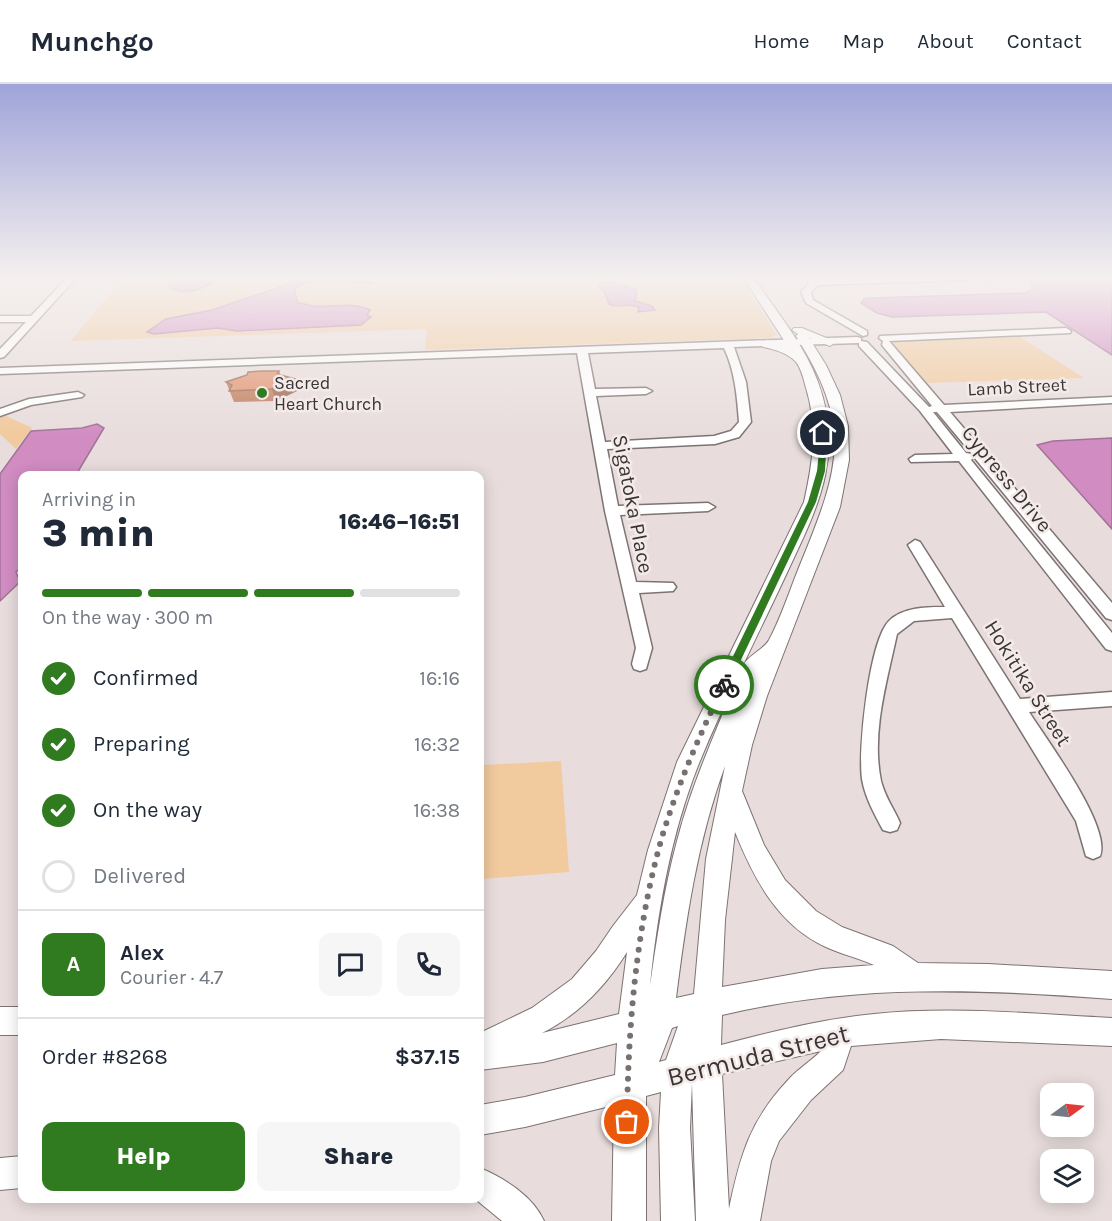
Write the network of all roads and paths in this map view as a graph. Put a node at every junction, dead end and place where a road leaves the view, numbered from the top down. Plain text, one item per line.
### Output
1 (23, 330) edge
2 (789, 330) edge
3 (798, 330) joint
4 (849, 330) edge
5 (1066, 331) dead end
6 (861, 339) junction
7 (885, 340) junction
8 (830, 342) junction
9 (799, 343) junction
10 (766, 344) junction
11 (728, 345) junction
12 (582, 350) junction
13 (1, 353) edge
14 (812, 363) junction
15 (0, 371) edge
16 (646, 391) dead end
17 (590, 393) junction
18 (78, 395) dead end
19 (1112, 400) edge
20 (942, 408) junction
21 (924, 409) junction
22 (0, 412) edge
23 (600, 446) junction
24 (981, 456) junction
25 (962, 457) junction
26 (915, 459) dead end
27 (708, 507) dead end
28 (612, 512) junction
29 (915, 545) dead end
30 (668, 587) dead end
31 (629, 588) junction
32 (957, 612) junction
33 (1112, 614) edge
34 (1112, 645) edge
35 (776, 646) junction
36 (640, 664) dead end
37 (1112, 699) edge
38 (1017, 706) junction
39 (730, 791) junction
40 (890, 823) dead end
41 (1093, 849) dead end
42 (648, 902) junction
43 (913, 976) junction
44 (1112, 985) edge
45 (708, 1006) junction
46 (0, 1021) edge
47 (18, 1021) edge
48 (646, 1021) junction
49 (1112, 1032) edge
50 (840, 1033) junction
51 (484, 1048) edge
52 (484, 1054) edge
53 (709, 1064) junction
54 (679, 1072) junction
55 (631, 1087) junction
56 (484, 1119) edge
57 (18, 1172) edge
58 (0, 1174) edge
59 (484, 1186) edge
60 (527, 1221) edge
61 (628, 1221) edge
62 (678, 1221) edge
63 (713, 1221) edge
64 (743, 1221) edge

1 - 13 street
2 - 9 main road
3 - 8 main road
3 - 9 main road
4 - 6 street, Cypress Drive
5 - 7 street
6 - 7 street
6 - 8 street
6 - 21 street, Cypress Drive
7 - 20 street, Cypress Drive
8 - 9 street
8 - 14 main road
9 - 10 street
9 - 14 main road
10 - 11 street
10 - 14 main road
11 - 12 street
11 - 23 street
12 - 15 street
12 - 17 street, Sigatoka Place
14 - 35 main road
14 - 42 main road
16 - 17 street
17 - 23 street, Sigatoka Place
18 - 22 street
19 - 20 street, Lamb Street
20 - 21 street, Lamb Street
20 - 24 street, Cypress Drive
21 - 25 street, Cypress Drive
23 - 28 street, Sigatoka Place
24 - 25 street
24 - 33 street, Cypress Drive
25 - 26 street
25 - 34 street, Cypress Drive
27 - 28 street
28 - 31 street, Sigatoka Place
29 - 32 street, Hokitika Street
30 - 31 street
31 - 36 street, Sigatoka Place
32 - 38 street, Hokitika Street
32 - 40 street
35 - 39 main road
35 - 48 main road
37 - 38 street
38 - 41 street, Hokitika Street
39 - 43 main road
39 - 45 main road
42 - 48 main road
42 - 51 main road
43 - 44 main road
43 - 45 main road
45 - 48 main road
45 - 53 main road
45 - 54 main road
46 - 47 main road
48 - 52 main road
48 - 55 main road
49 - 50 main road, Bermuda Street
50 - 53 main road, Bermuda Street
50 - 64 main road
53 - 54 main road, Bermuda Street
53 - 63 main road
54 - 55 main road, Bermuda Street
54 - 62 main road
55 - 56 main road, Bermuda Street
55 - 61 main road
57 - 58 main road
59 - 60 main road

